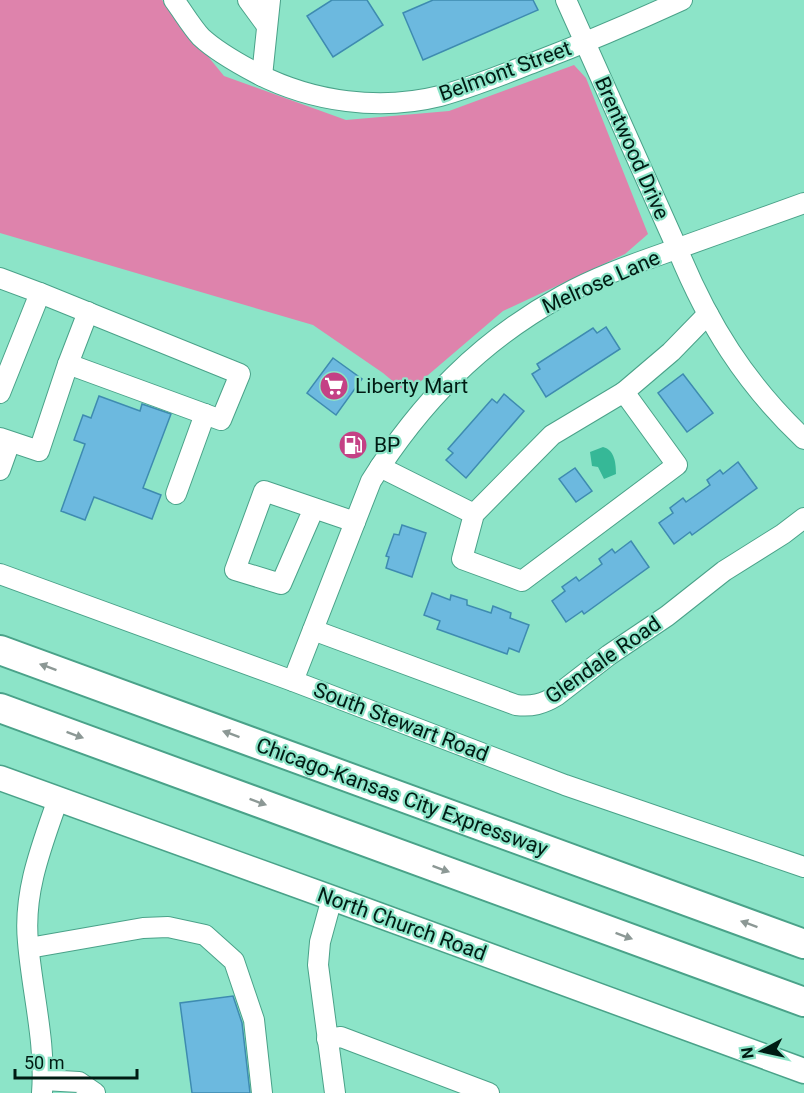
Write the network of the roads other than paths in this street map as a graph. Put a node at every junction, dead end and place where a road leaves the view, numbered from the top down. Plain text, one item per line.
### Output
1 (174, 0) edge
2 (248, 0) edge
3 (270, 0) edge
4 (566, 0) edge
5 (682, 0) edge
6 (267, 26) junction
7 (584, 43) junction
8 (262, 76) junction
9 (804, 203) edge
10 (677, 248) junction
11 (0, 278) edge
12 (40, 293) junction
13 (88, 312) junction
14 (708, 314) junction
15 (68, 364) junction
16 (624, 392) junction
17 (0, 393) edge
18 (205, 414) junction
19 (804, 439) edge
20 (5, 440) edge
21 (380, 467) junction
22 (0, 470) edge
23 (176, 494) dead end
24 (314, 508) junction
25 (474, 514) junction
26 (804, 518) edge
27 (355, 522) junction
28 (0, 574) edge
29 (313, 630) junction
30 (0, 650) edge
31 (293, 681) junction
32 (0, 708) edge
33 (0, 778) edge
34 (57, 798) junction
35 (804, 867) edge
36 (332, 898) junction
37 (804, 944) edge
38 (29, 948) junction
39 (804, 1002) edge
40 (327, 1038) junction
41 (804, 1071) edge
42 (42, 1086) edge
43 (95, 1093) edge
44 (262, 1093) edge
45 (334, 1093) edge
46 (489, 1093) edge

1 - 8 street, Belmont Street
2 - 6 street
3 - 6 street
4 - 7 street, Brentwood Drive
5 - 7 street, Belmont Street
6 - 8 street
7 - 8 street, Belmont Street
7 - 10 street, Brentwood Drive
9 - 10 street, Melrose Lane
10 - 14 street, Brentwood Drive
10 - 21 street, Melrose Lane
11 - 12 street
12 - 13 street
12 - 17 street
13 - 15 street
13 - 18 street
14 - 16 street
14 - 19 street, Brentwood Drive
15 - 18 street
15 - 20 street
16 - 25 street
16 - 25 street
18 - 23 street
20 - 22 street
21 - 25 street
21 - 27 street, Melrose Lane
24 - 24 street
24 - 27 street
26 - 29 street, Glendale Road
27 - 29 street, Melrose Lane
28 - 31 street, South Stewart Road
29 - 31 street, Melrose Lane
37 -> 30 highway, Chicago-Kansas City Expressway
31 - 35 street, South Stewart Road
32 -> 39 highway
33 - 34 main road, North Church Road
34 - 36 main road, North Church Road
34 - 38 street
36 - 40 street
36 - 41 main road, North Church Road
38 - 42 street
38 - 44 street
40 - 45 street
40 - 46 street
42 - 43 street

